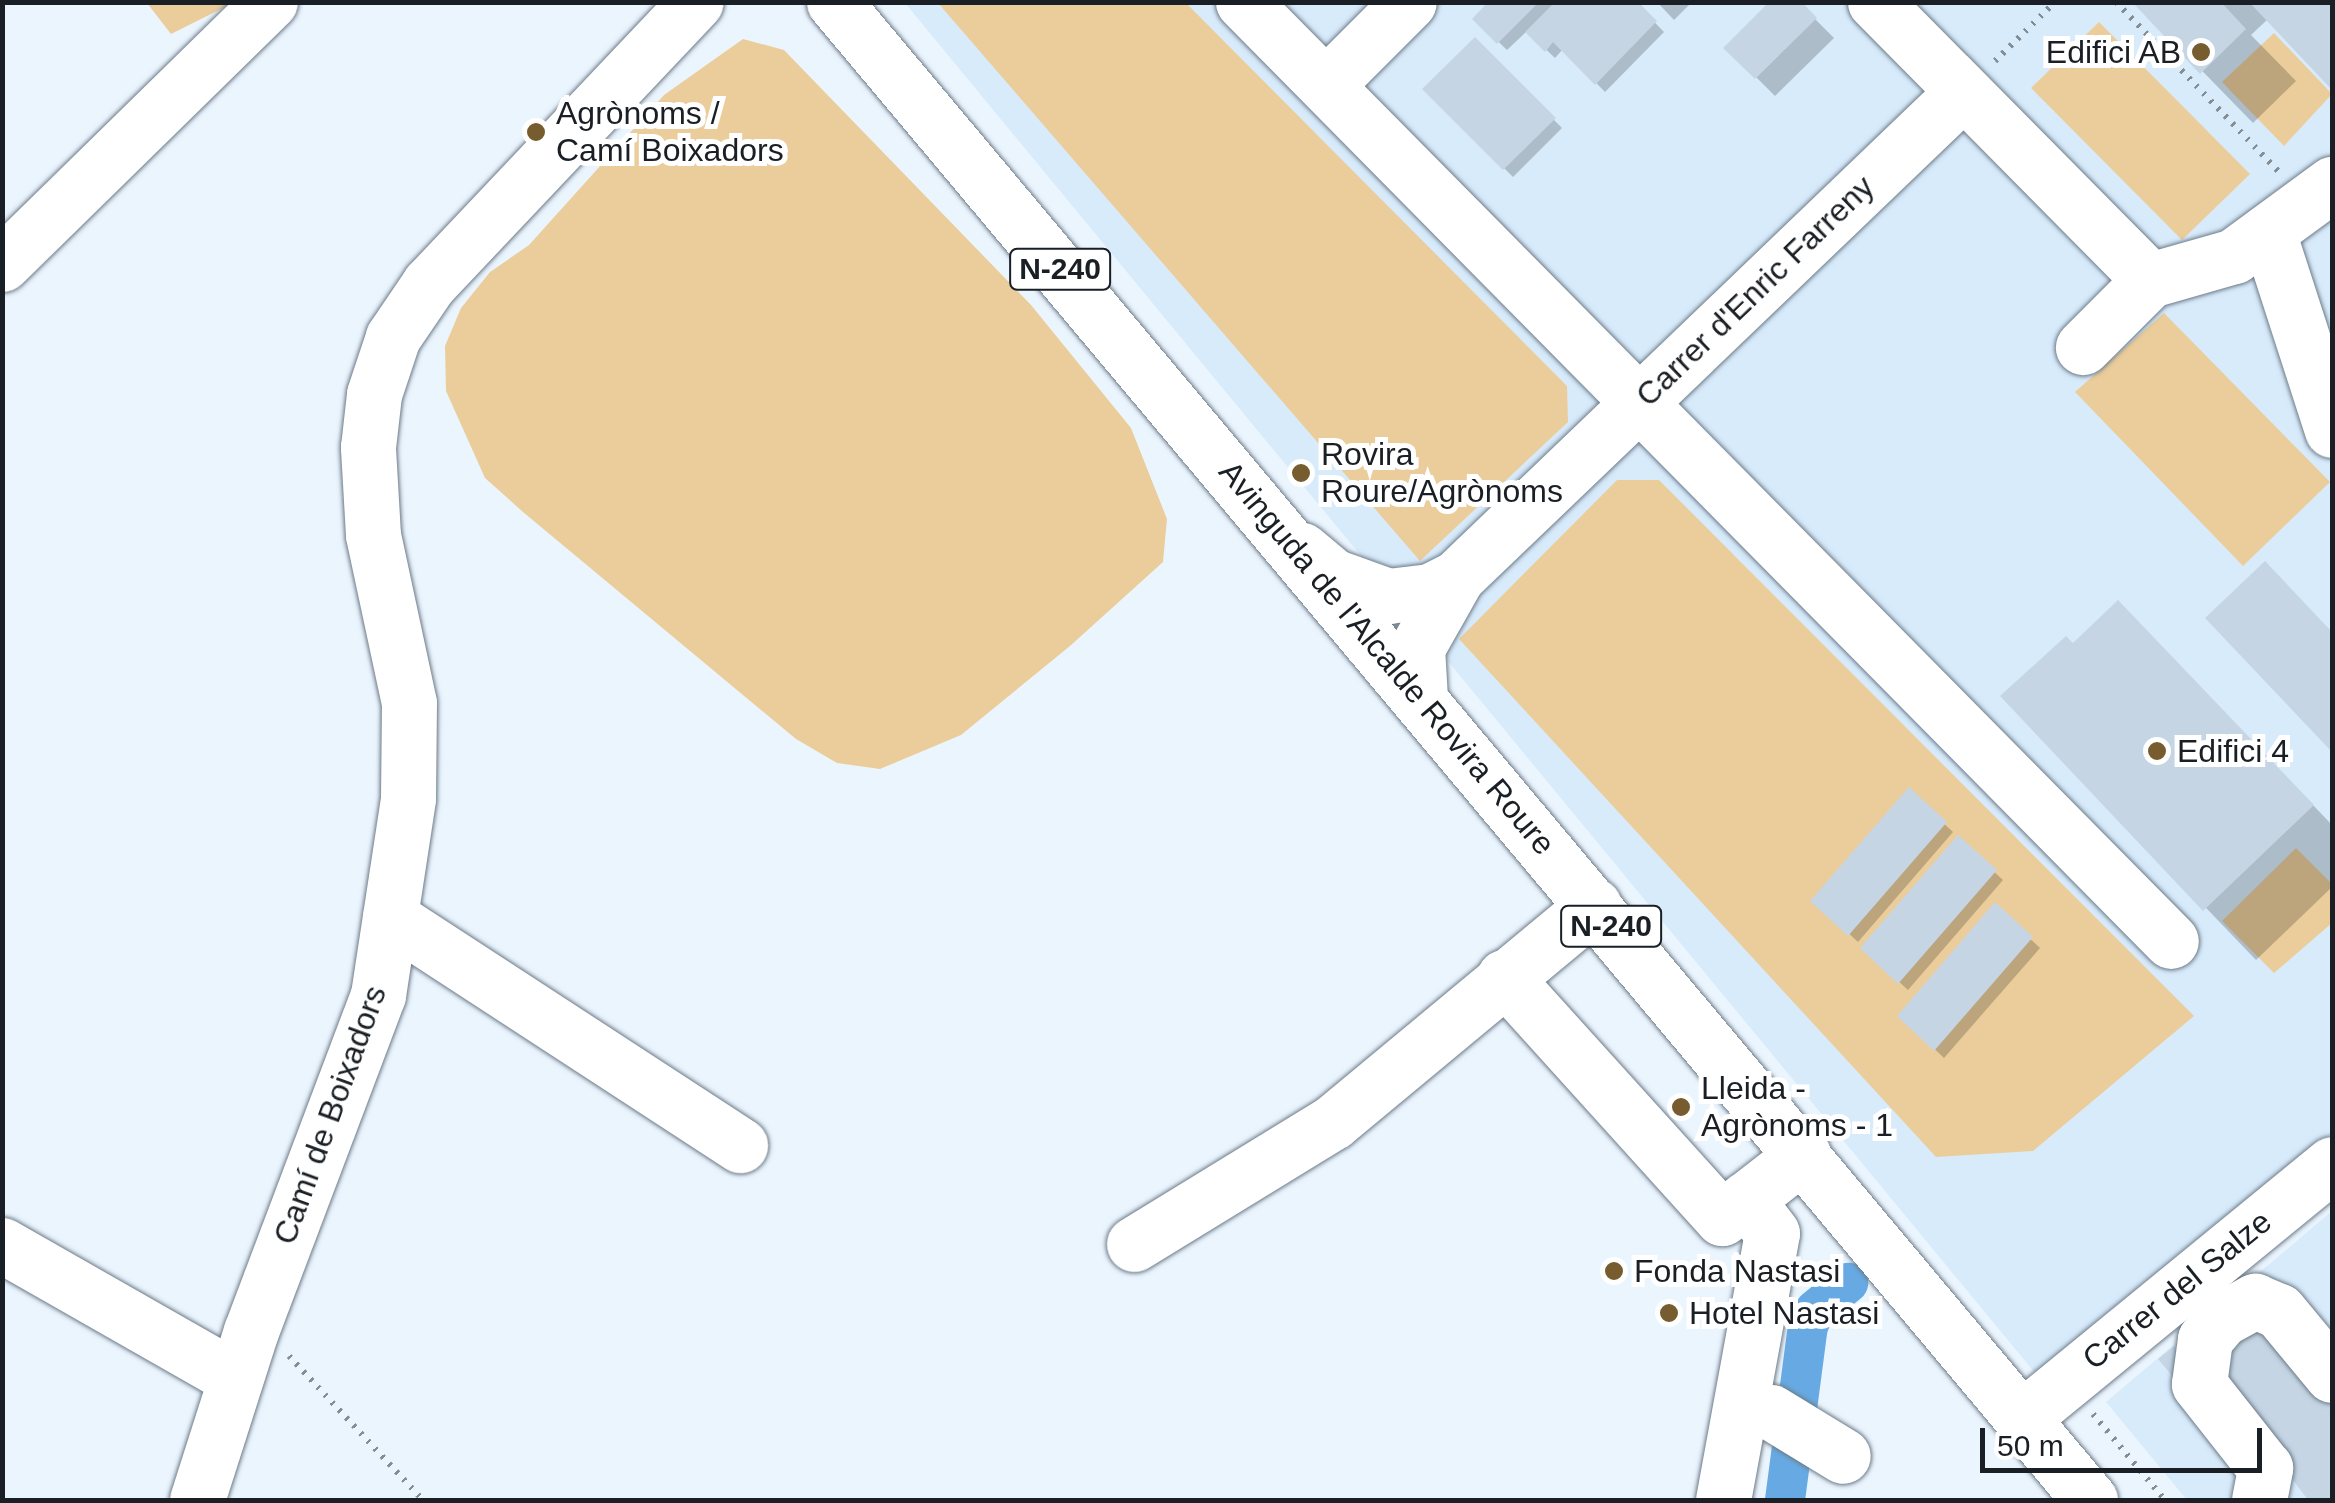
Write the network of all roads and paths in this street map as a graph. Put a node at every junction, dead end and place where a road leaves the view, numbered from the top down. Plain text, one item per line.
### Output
1 (270, 2) edge
2 (696, 2) edge
3 (834, 2) edge
4 (1242, 2) edge
5 (1409, 2) edge
6 (1875, 2) edge
7 (2055, 2) edge
8 (2116, 2) edge
9 (1970, 71) junction
10 (1326, 85) junction
11 (2303, 206) edge
12 (2, 264) edge
13 (2150, 280) junction
14 (2082, 347) dead end
15 (1638, 401) junction
16 (2332, 430) edge
17 (1285, 535) junction
18 (1456, 577) junction
19 (1420, 698) junction
20 (1594, 904) junction
21 (390, 917) junction
22 (2172, 941) dead end
23 (1504, 977) junction
24 (740, 1144) dead end
25 (1803, 1155) junction
26 (2332, 1164) edge
27 (1746, 1199) junction
28 (1134, 1244) dead end
29 (2, 1245) edge
30 (1762, 1297) junction
31 (243, 1354) junction
32 (2332, 1375) edge
33 (2066, 1380) junction
34 (2023, 1417) junction
35 (1742, 1492) edge
36 (198, 1500) edge
37 (423, 1500) edge
38 (2090, 1500) edge
39 (2164, 1500) edge
40 (2259, 1500) edge

1 - 12 street
2 - 21 street, Camí de Boixadors
3 - 17 street, Avinguda de l'Alcalde Rovira Roure / N-240
4 - 10 street
5 - 10 street
6 - 9 street
7 - 9 path
8 - 11 path
9 - 13 street
9 - 15 street, Carrer d'Enric Farreny
10 - 15 street
11 - 13 street
11 - 16 street
13 - 14 street
15 - 18 street, Carrer d'Enric Farreny
15 - 22 street
17 - 18 street
17 - 19 street, Avinguda de l'Alcalde Rovira Roure / N-240
18 - 19 street
19 - 20 street, Avinguda de l'Alcalde Rovira Roure / N-240
20 - 23 street
20 - 25 street, Avinguda de l'Alcalde Rovira Roure / N-240
21 - 24 street
21 - 31 street, Camí de Boixadors
23 - 27 street
23 - 28 street
25 - 27 street
25 - 34 street, Avinguda de l'Alcalde Rovira Roure / N-240
26 - 33 street, Carrer del Salze
27 - 30 street
29 - 31 street
30 - 35 street
30 - 35 street
31 - 36 street, Camí de Boixadors
31 - 37 path
32 - 40 street
33 - 34 street, Carrer del Salze
33 - 39 path
34 - 38 street, Avinguda de l'Alcalde Rovira Roure / N-240

